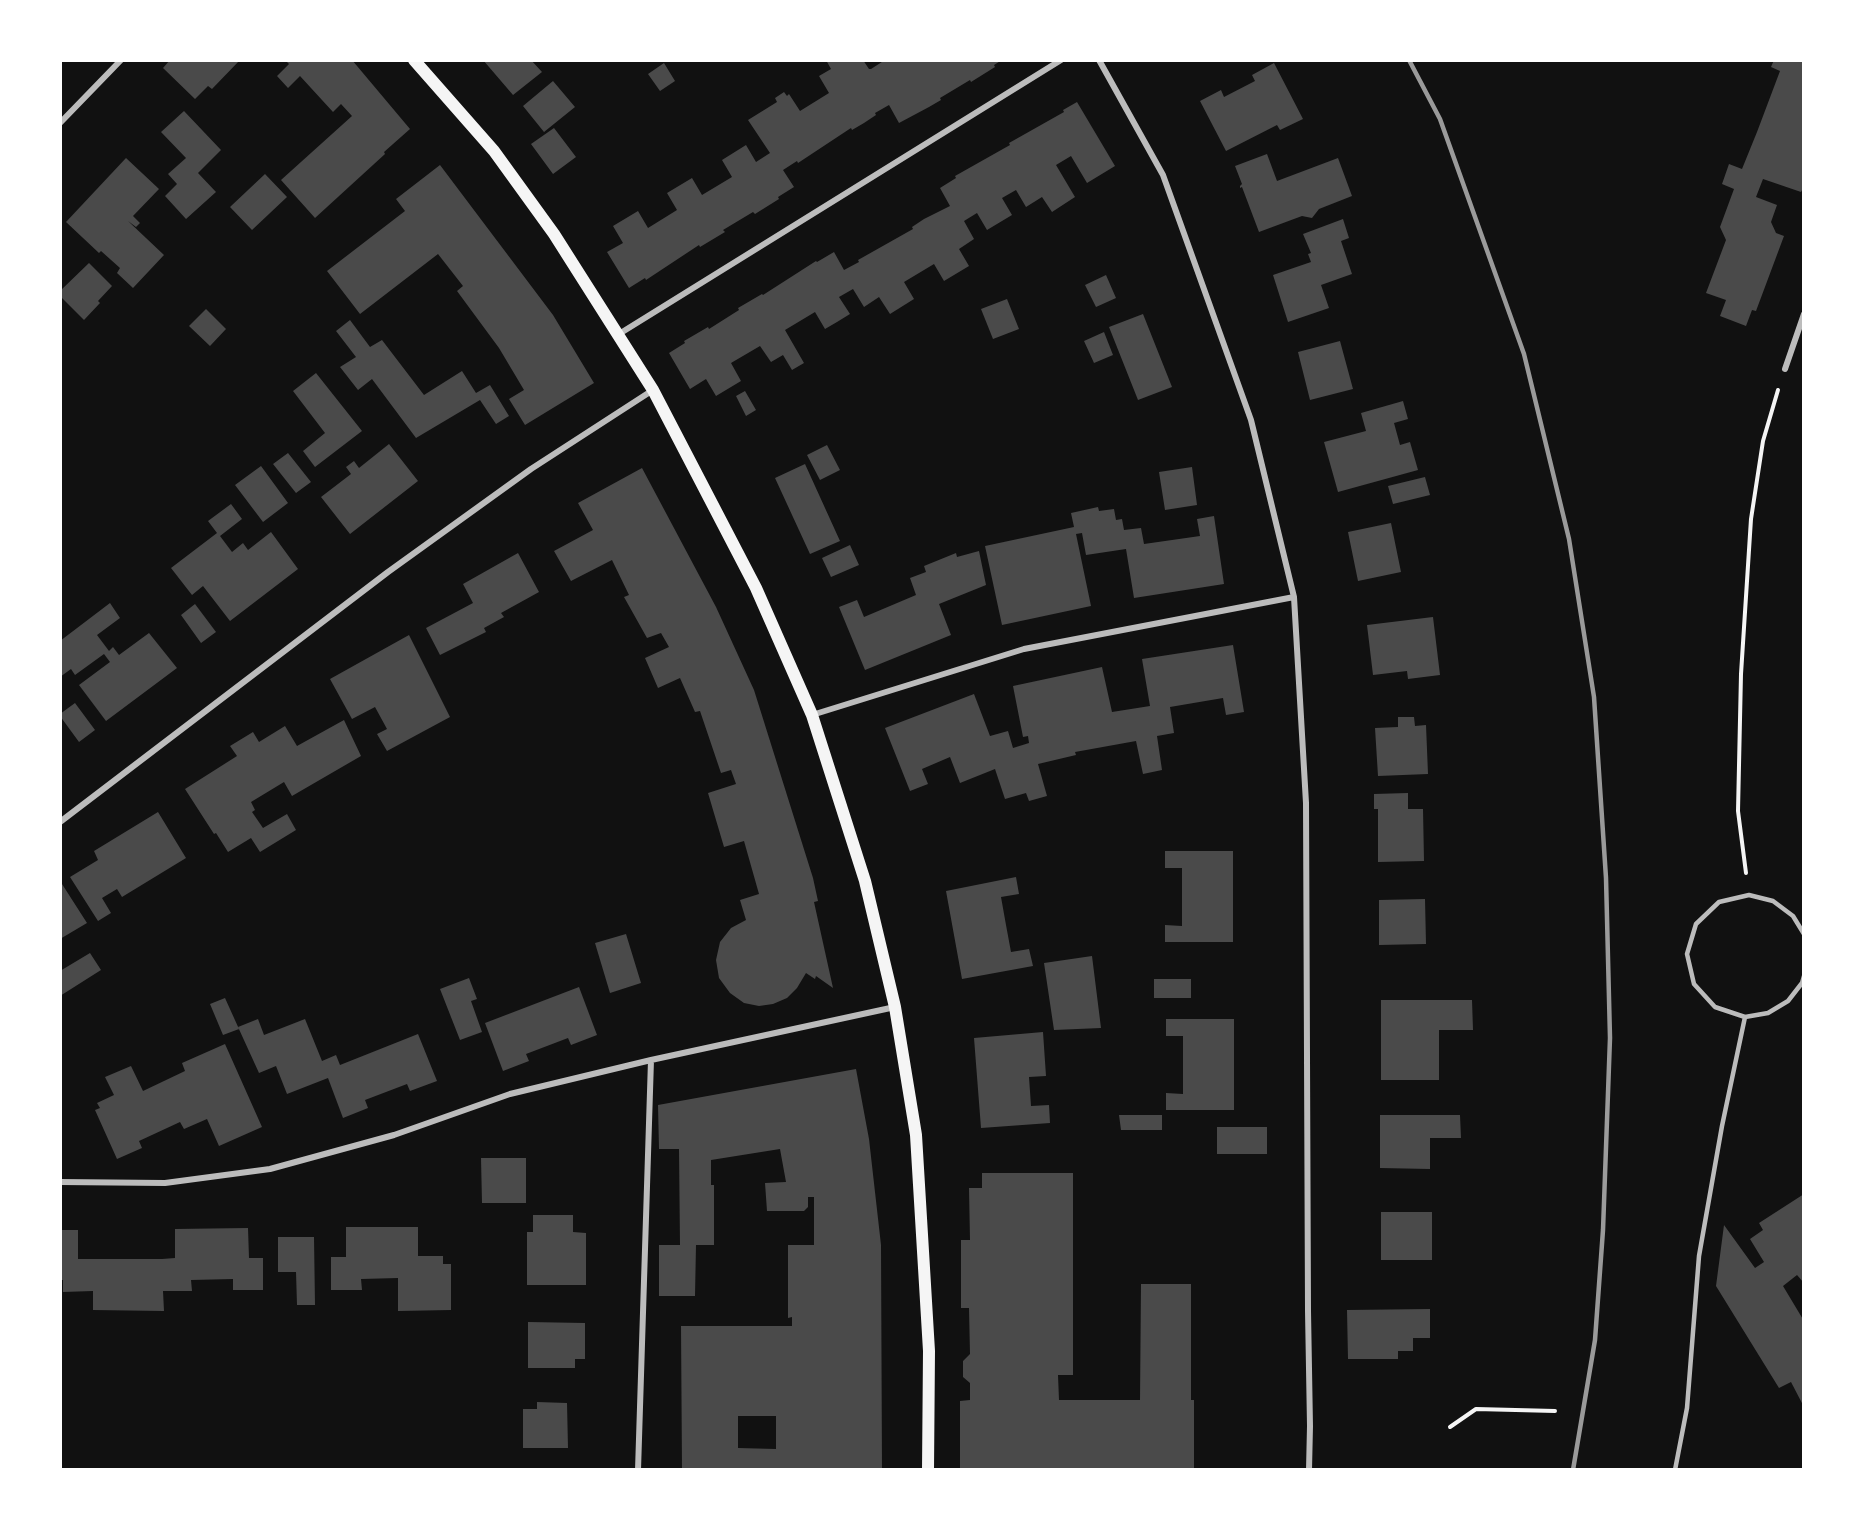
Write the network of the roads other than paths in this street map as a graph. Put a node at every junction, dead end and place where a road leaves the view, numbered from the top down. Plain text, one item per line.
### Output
1 (121, 60) edge
2 (414, 60) edge
3 (1061, 60) edge
4 (1098, 60) edge
5 (60, 123) edge
6 (1804, 314) edge
7 (619, 334) junction
8 (1785, 369) road end
9 (653, 390) junction
10 (1294, 597) junction
11 (812, 715) junction
12 (60, 822) edge
13 (1804, 934) edge
14 (1804, 976) edge
15 (895, 1007) junction
16 (1745, 1017) junction
17 (651, 1060) junction
18 (60, 1182) edge
19 (639, 1470) edge
20 (928, 1470) edge
21 (1309, 1470) edge
22 (1675, 1470) edge

1 - 5 street
2 - 7 main road
3 - 7 street
4 - 10 street
6 - 8 street
7 - 9 main road
9 - 11 main road
9 - 12 street
10 - 11 street
10 - 21 street
11 - 15 main road
13 - 16 lane
14 - 16 lane
15 - 17 street
15 - 20 main road
16 - 22 lane
17 - 18 street
17 - 19 street

